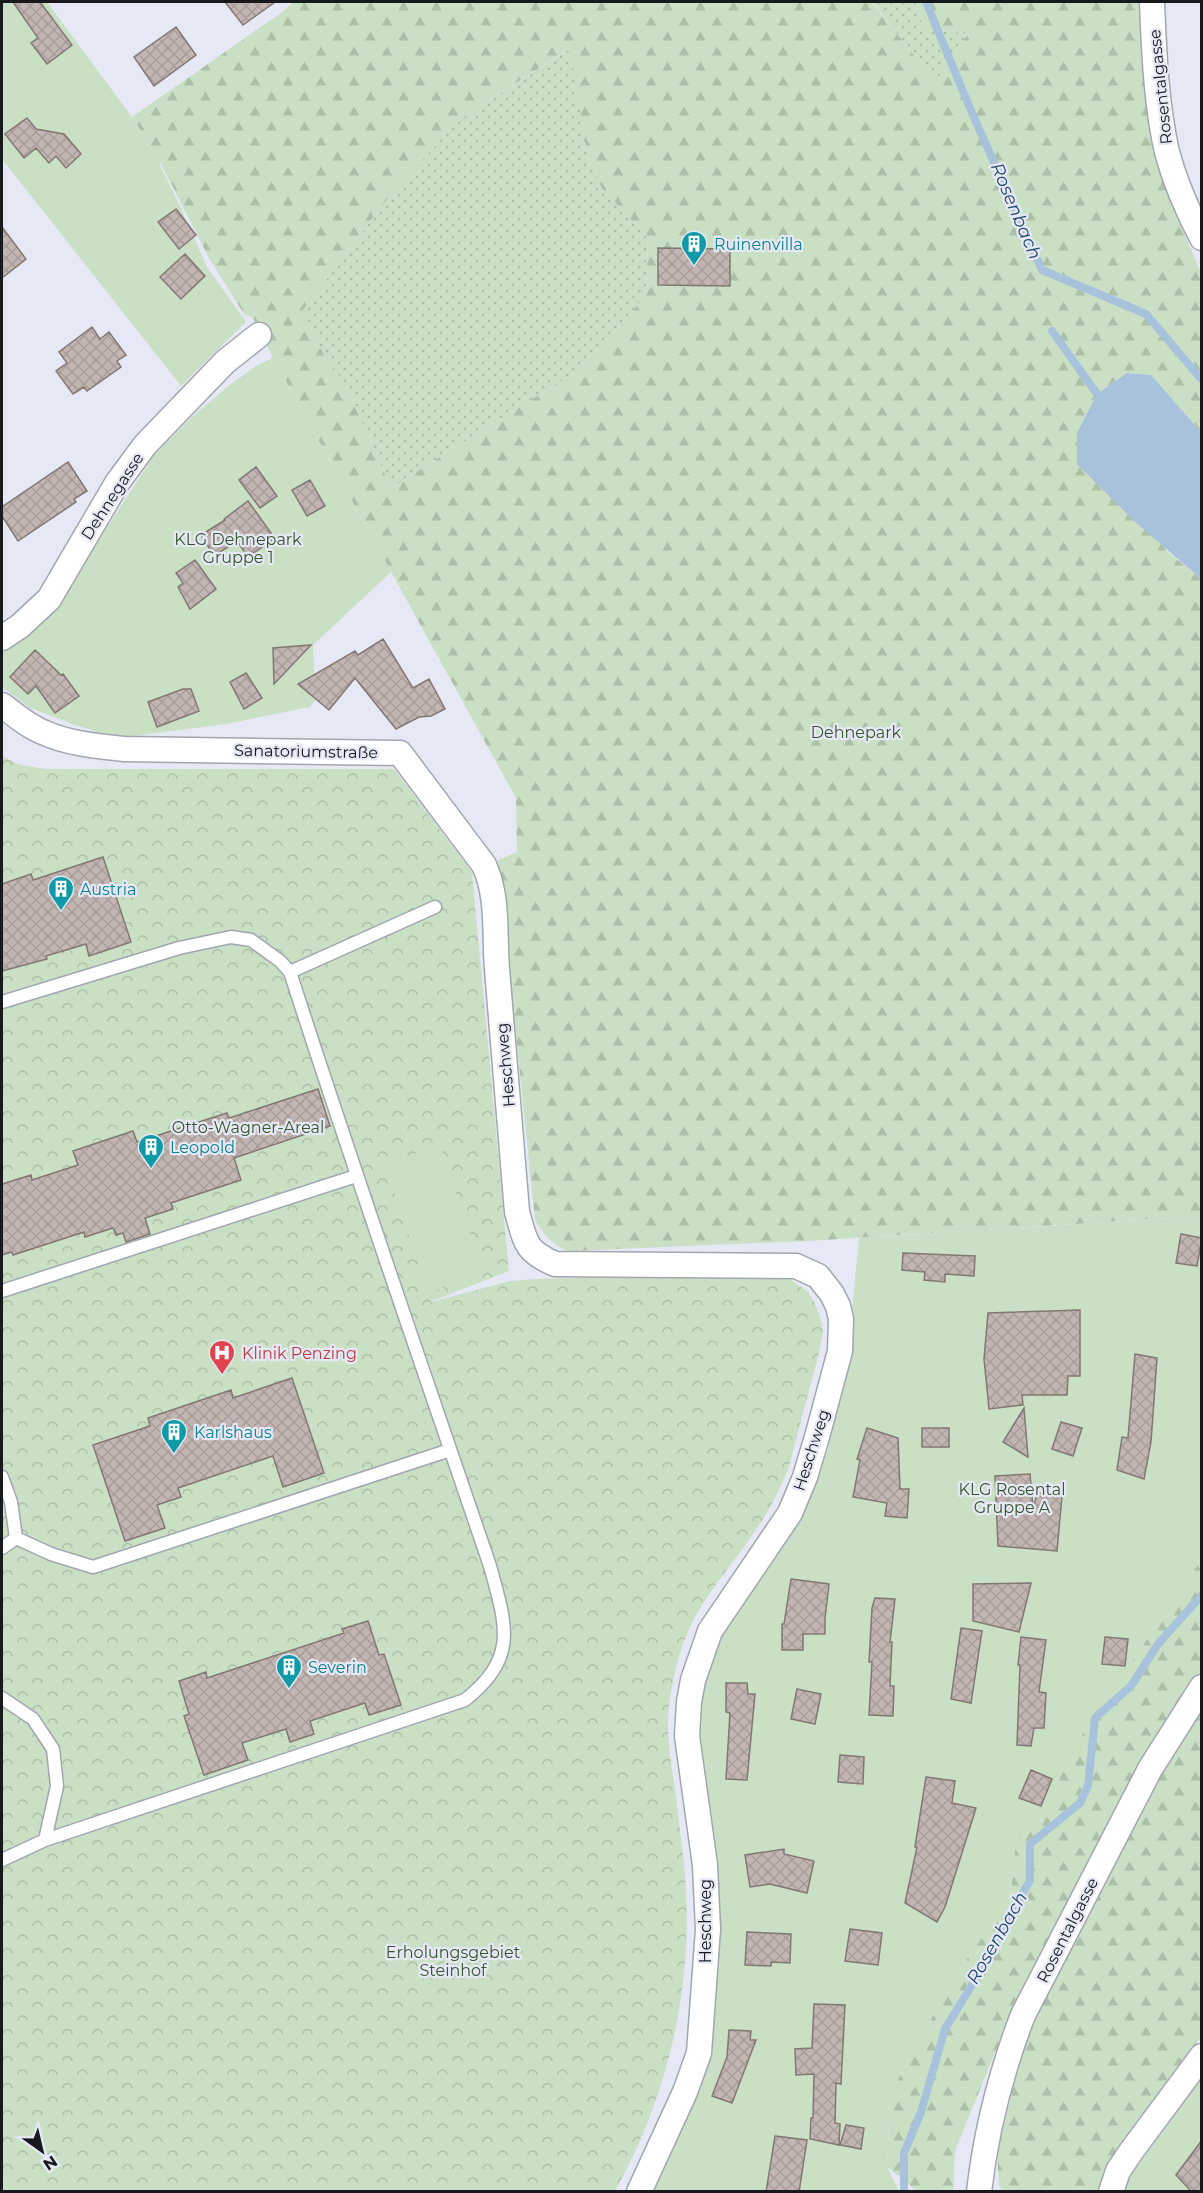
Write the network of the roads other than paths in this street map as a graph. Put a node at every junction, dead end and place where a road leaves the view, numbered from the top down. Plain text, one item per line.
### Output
1 (1152, 2) edge
2 (1202, 238) edge
3 (259, 335) dead end
4 (2, 638) edge
5 (2, 705) edge
6 (435, 907) dead end
7 (495, 945) joint
8 (290, 972) junction
9 (2, 1002) edge
10 (356, 1176) junction
11 (2, 1292) edge
12 (450, 1450) junction
13 (2, 1477) edge
14 (16, 1538) junction
15 (2, 1548) edge
16 (1202, 1688) edge
17 (2, 1698) edge
18 (45, 1840) junction
19 (2, 1860) edge
20 (1202, 2056) edge
21 (983, 2185) edge
22 (639, 2192) edge
23 (1111, 2192) edge

1 - 2 street, Rosentalgasse
3 - 4 street, Dehnegasse
5 - 7 street, Sanatoriumstraße
6 - 8 lane
7 - 22 street, Heschweg
8 - 9 lane
8 - 10 lane
10 - 11 lane
10 - 12 lane
12 - 14 lane
12 - 18 lane
13 - 14 lane
14 - 15 lane
16 - 21 street, Rosentalgasse
17 - 18 lane
18 - 19 lane
20 - 23 street

